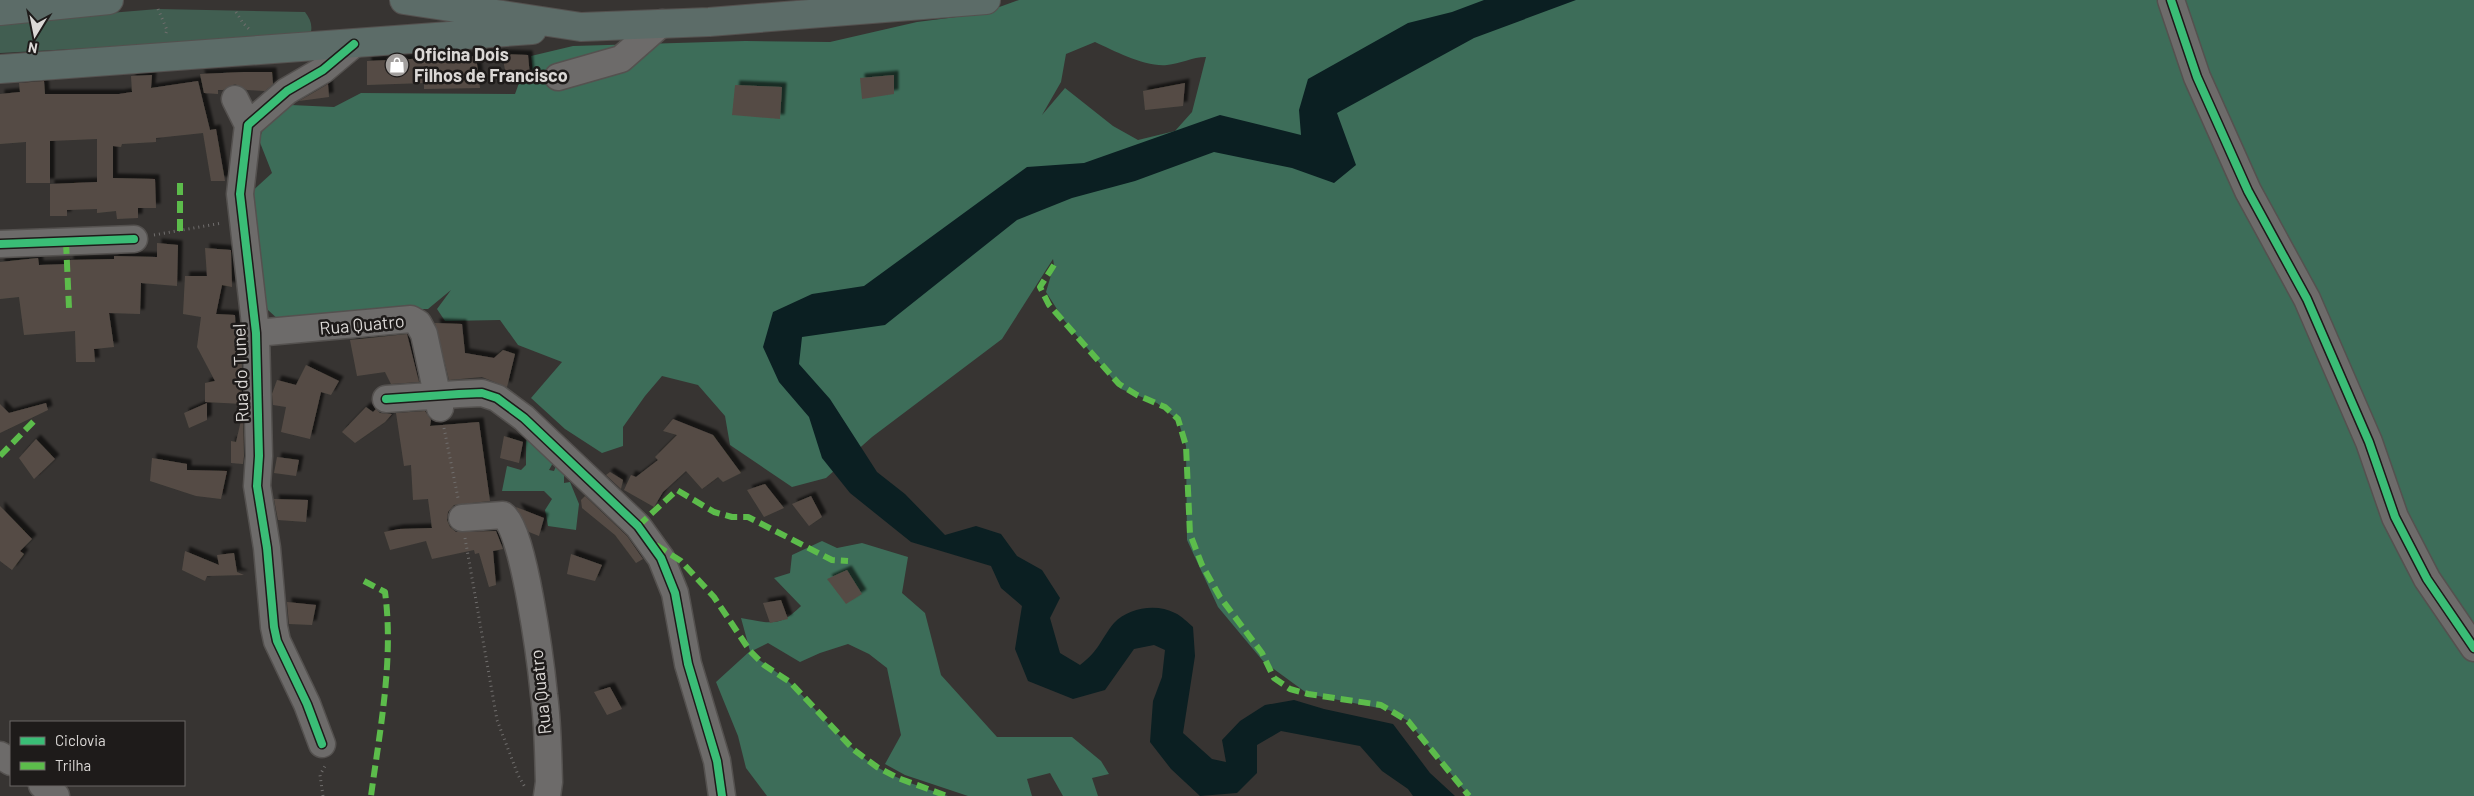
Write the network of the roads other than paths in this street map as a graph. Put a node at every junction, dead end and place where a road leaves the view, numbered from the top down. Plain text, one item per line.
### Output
1 (109, 0) edge
2 (404, 0) edge
3 (882, 0) edge
4 (986, 0) edge
5 (2171, 0) edge
6 (0, 11) edge
7 (845, 11) junction
8 (662, 24) junction
9 (581, 26) junction
10 (354, 44) junction
11 (297, 48) junction
12 (0, 69) edge
13 (323, 70) junction
14 (558, 78) dead end
15 (235, 99) dead end
16 (248, 125) junction
17 (0, 230) edge
18 (143, 238) road end
19 (43, 242) junction
20 (0, 244) edge
21 (256, 333) junction
22 (386, 399) dead end
23 (439, 401) junction
24 (462, 518) road end
25 (2474, 648) edge
26 (322, 744) road end
27 (43, 786) edge
28 (538, 795) edge
29 (56, 796) edge
30 (722, 796) edge

1 - 6 highway
2 - 9 highway
3 - 7 highway
4 - 7 highway
5 - 25 street
7 - 8 highway
8 - 9 highway
8 - 14 street
9 - 10 highway
10 - 11 highway
10 - 13 street
11 - 12 highway
11 - 13 street
13 - 16 street
15 - 16 street
16 - 21 street, Rua do Tunel
17 - 19 street
18 - 19 street
19 - 20 street
21 - 23 street, Rua Quatro
21 - 26 street, Rua do Tunel
22 - 23 street
23 - 30 street
24 - 28 street, Rua Quatro
27 - 29 street

